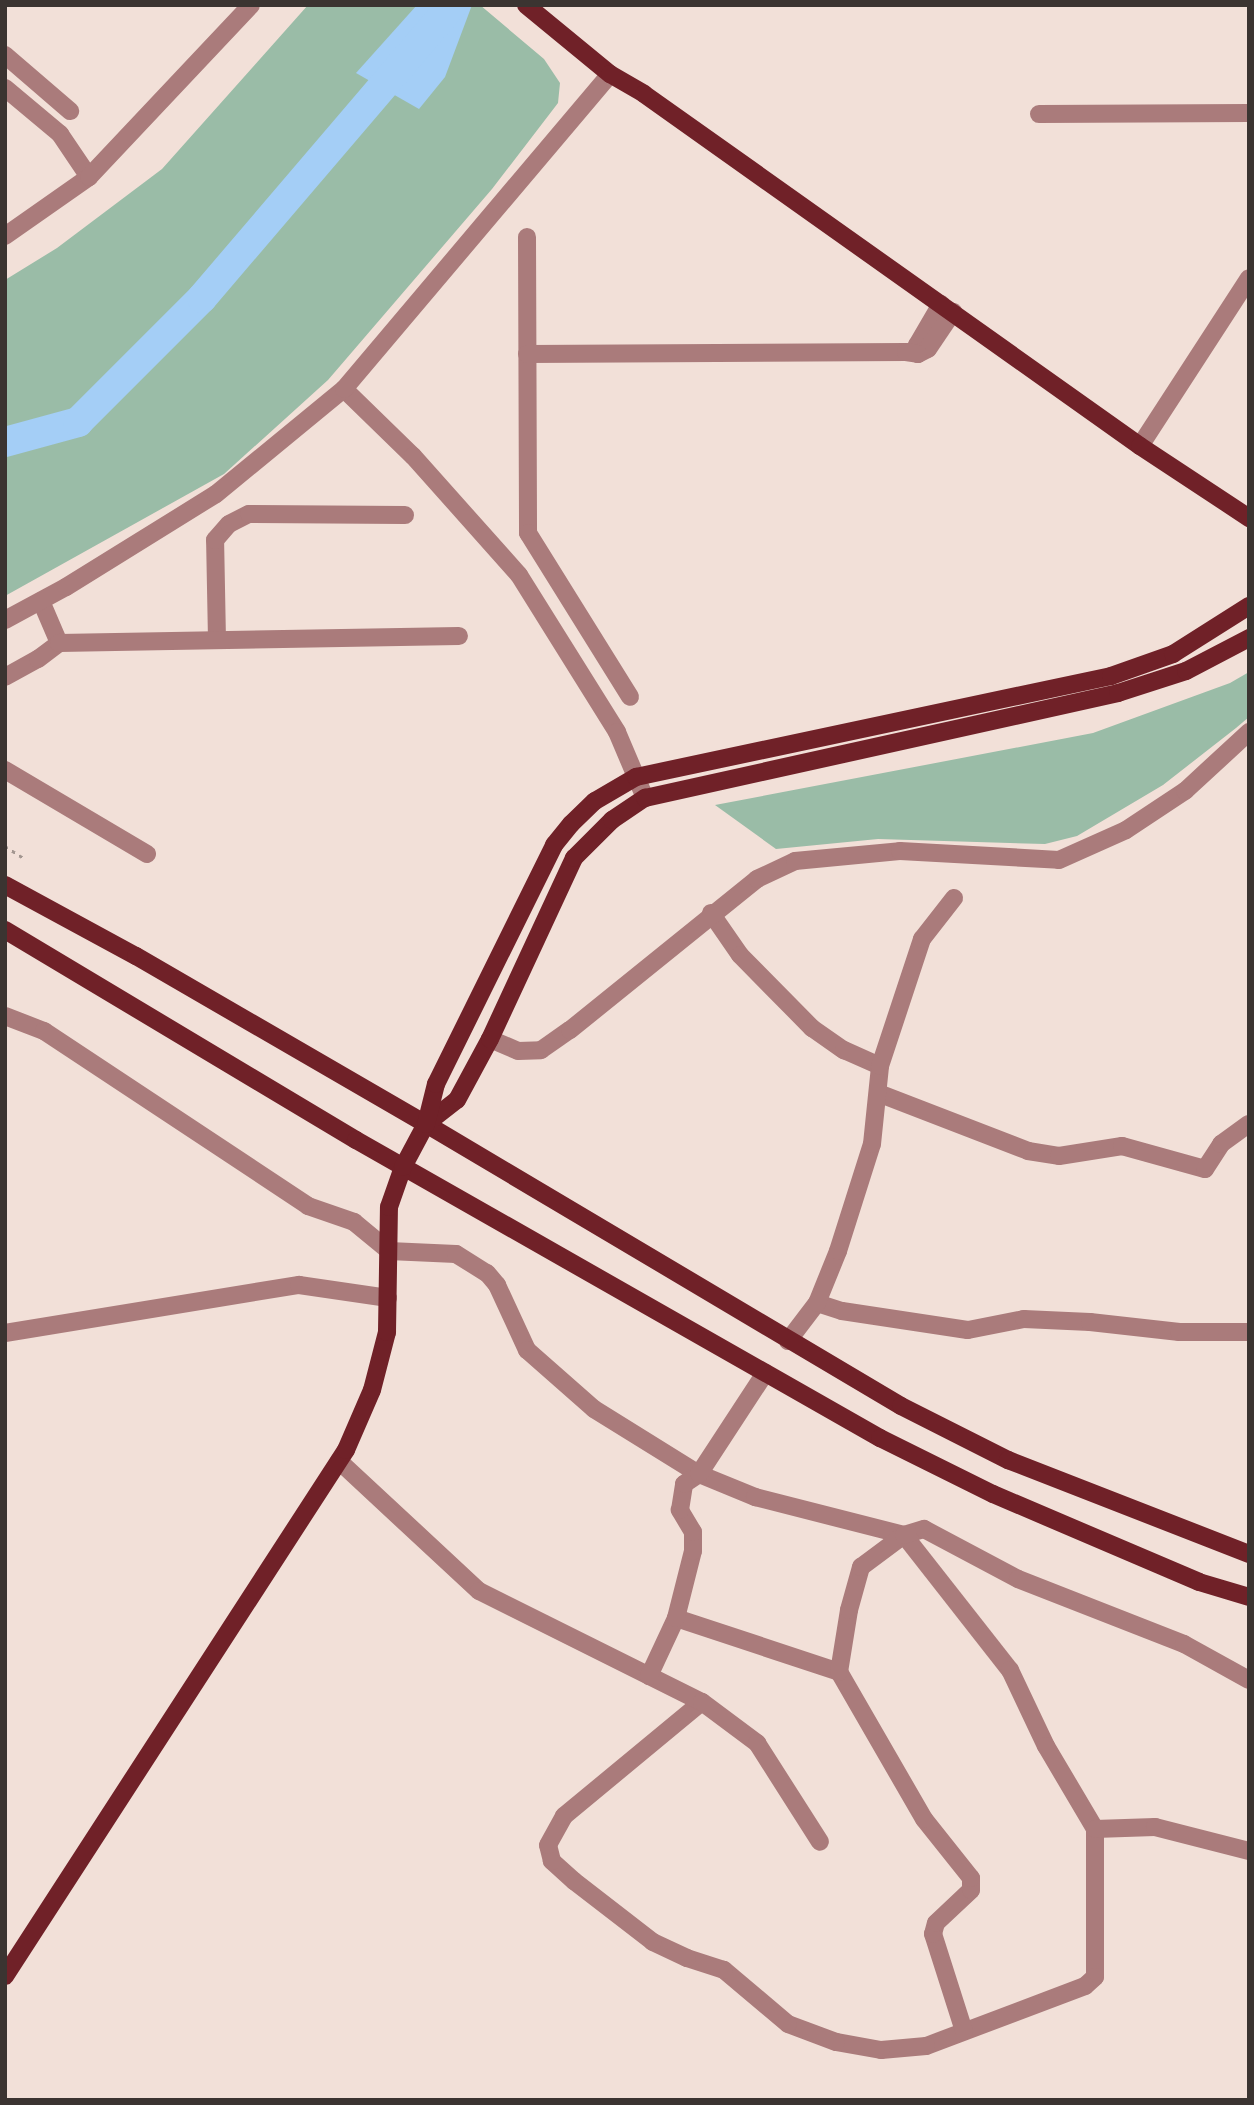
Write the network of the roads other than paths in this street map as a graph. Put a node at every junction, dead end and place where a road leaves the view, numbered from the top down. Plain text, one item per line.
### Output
1 (251, 5) edge
2 (528, 7) edge
3 (5, 55) edge
4 (610, 74) junction
5 (5, 88) edge
6 (70, 111) dead end
7 (1249, 113) edge
8 (1039, 114) dead end
9 (89, 177) junction
10 (5, 236) edge
11 (527, 237) dead end
12 (1249, 278) edge
13 (947, 308) junction
14 (527, 354) junction
15 (344, 389) junction
16 (1140, 446) junction
17 (405, 515) dead end
18 (1249, 518) edge
19 (41, 601) junction
20 (1249, 606) edge
21 (5, 620) edge
22 (459, 636) dead end
23 (1249, 638) edge
24 (217, 640) junction
25 (59, 643) junction
26 (5, 677) edge
27 (630, 696) dead end
28 (1249, 732) edge
29 (5, 769) edge
30 (636, 777) junction
31 (645, 798) junction
32 (146, 854) dead end
33 (5, 886) edge
34 (954, 898) dead end
35 (711, 913) junction
36 (5, 930) edge
37 (5, 1016) edge
38 (490, 1039) junction
39 (880, 1066) junction
40 (877, 1093) junction
41 (426, 1124) junction
42 (1249, 1124) edge
43 (403, 1167) junction
44 (389, 1251) junction
45 (388, 1298) junction
46 (817, 1303) junction
47 (1249, 1332) edge
48 (5, 1333) edge
49 (788, 1341) junction
50 (765, 1373) junction
51 (339, 1461) junction
52 (699, 1474) junction
53 (904, 1535) junction
54 (1249, 1554) edge
55 (1249, 1597) edge
56 (676, 1618) junction
57 (839, 1672) junction
58 (649, 1676) junction
59 (1249, 1680) edge
60 (702, 1702) junction
61 (1095, 1829) junction
62 (820, 1842) dead end
63 (1249, 1851) edge
64 (5, 1976) edge
65 (964, 2031) junction

1 - 9 street
2 - 4 main road
3 - 6 street
4 - 13 main road
4 - 15 street
5 - 9 street
7 - 8 street
9 - 10 street
11 - 14 street
12 - 16 street
13 - 14 street
13 - 16 main road
14 - 27 street
15 - 19 street
15 - 30 street
16 - 18 main road
17 - 24 street
19 - 21 street
19 - 25 street
20 - 30 main road
22 - 24 street
23 - 31 main road
24 - 25 street
25 - 26 street
28 - 35 street
29 - 32 street
30 - 31 street
30 - 41 main road
31 - 38 main road
33 - 41 main road
34 - 39 street
35 - 38 street
35 - 39 street
36 - 43 main road
37 - 44 street
38 - 41 main road
39 - 40 street
40 - 42 street
40 - 46 street
41 - 43 main road
41 - 49 main road
43 - 44 main road
43 - 50 main road
44 - 45 main road
44 - 52 street
45 - 48 street
45 - 51 main road
46 - 47 street
46 - 49 street
49 - 54 main road
50 - 52 street
50 - 55 main road
51 - 58 street
51 - 64 main road
52 - 53 street
52 - 56 street
53 - 57 street
53 - 59 street
53 - 61 street
56 - 57 street
56 - 58 street
57 - 65 street
58 - 60 street
60 - 62 street
60 - 65 street
61 - 63 street
61 - 65 street

